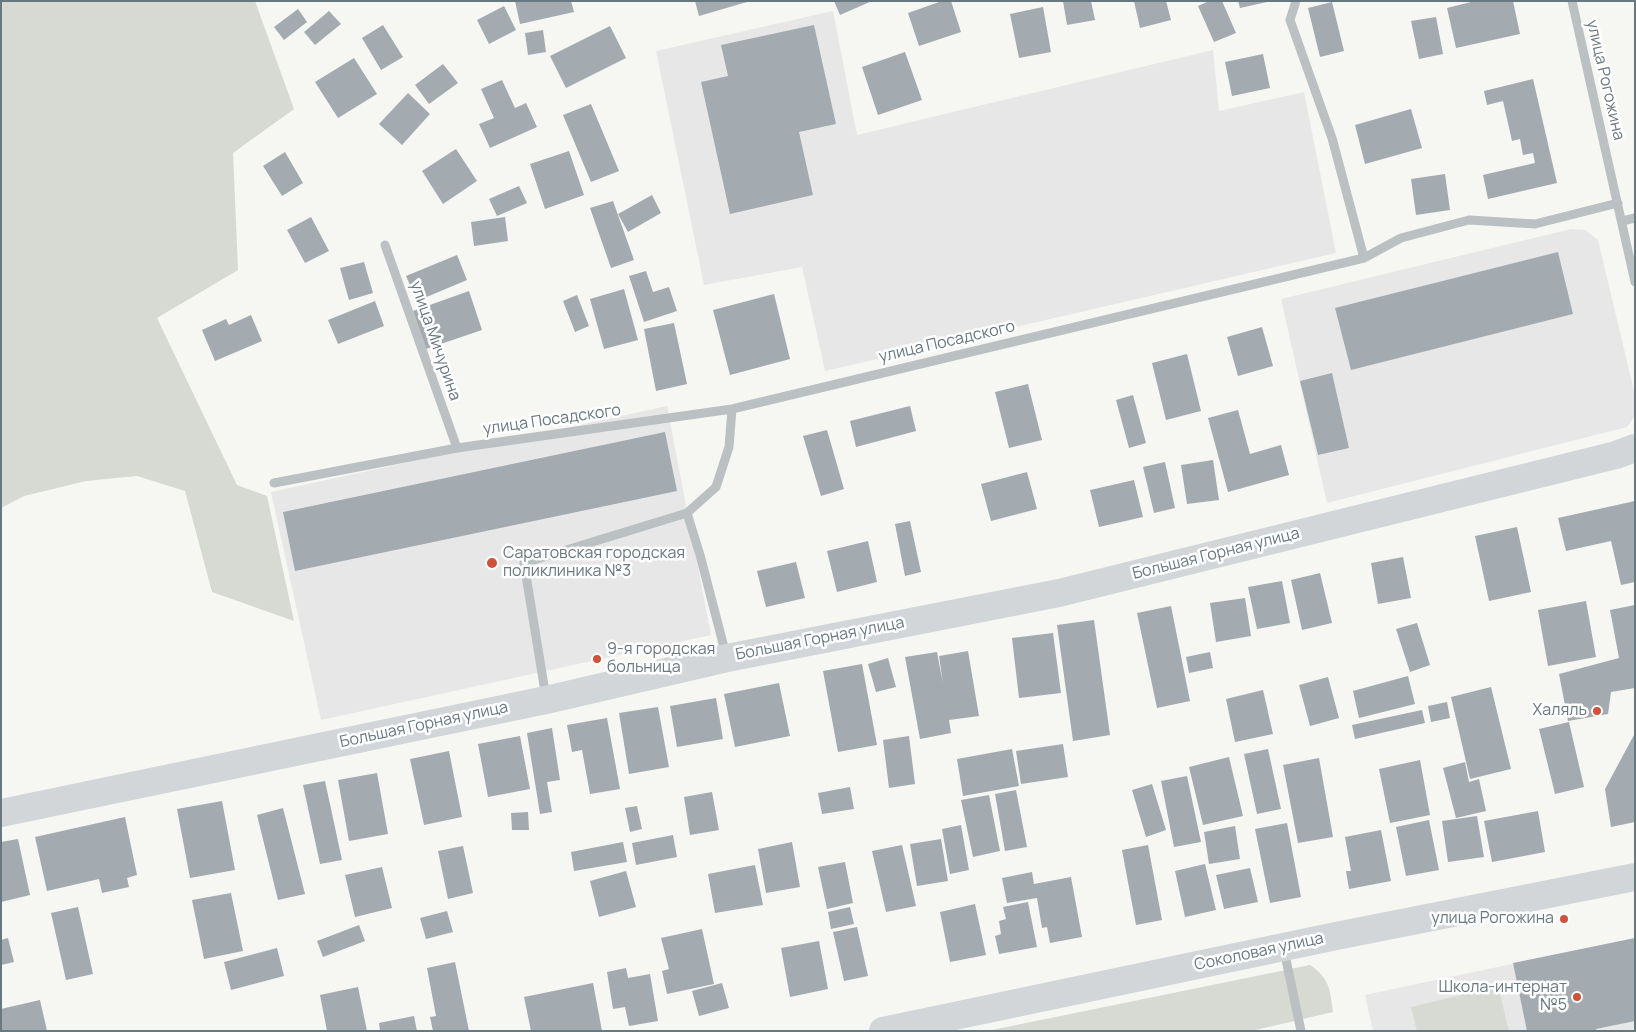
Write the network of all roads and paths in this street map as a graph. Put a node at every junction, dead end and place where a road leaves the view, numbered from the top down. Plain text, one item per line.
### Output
1 (1296, 1) edge
2 (1572, 1) edge
3 (1618, 203) junction
4 (1635, 218) edge
5 (1622, 221) junction
6 (386, 244) dead end
7 (1364, 258) junction
8 (1635, 282) edge
9 (732, 409) junction
10 (457, 448) junction
11 (1635, 448) edge
12 (274, 483) dead end
13 (687, 513) junction
14 (727, 658) junction
15 (546, 700) junction
16 (1, 813) edge
17 (1635, 877) edge
18 (1283, 947) junction
19 (884, 1031) edge
20 (1301, 1031) edge

1 - 7 street
2 - 3 street, улица Рогожина
3 - 5 street, улица Рогожина
3 - 7 street, улица Посадского
4 - 5 street
5 - 8 street, улица Рогожина
6 - 10 street, улица Мичурина
7 - 9 street, улица Посадского
9 - 10 street, улица Посадского
9 - 13 street
10 - 12 street, улица Посадского
11 - 14 main road, Большая Горная улица
13 - 14 street
13 - 15 street
14 - 15 main road, Большая Горная улица
15 - 16 main road, Большая Горная улица
17 - 18 main road, Соколовая улица
18 - 19 main road, Соколовая улица
18 - 20 street

